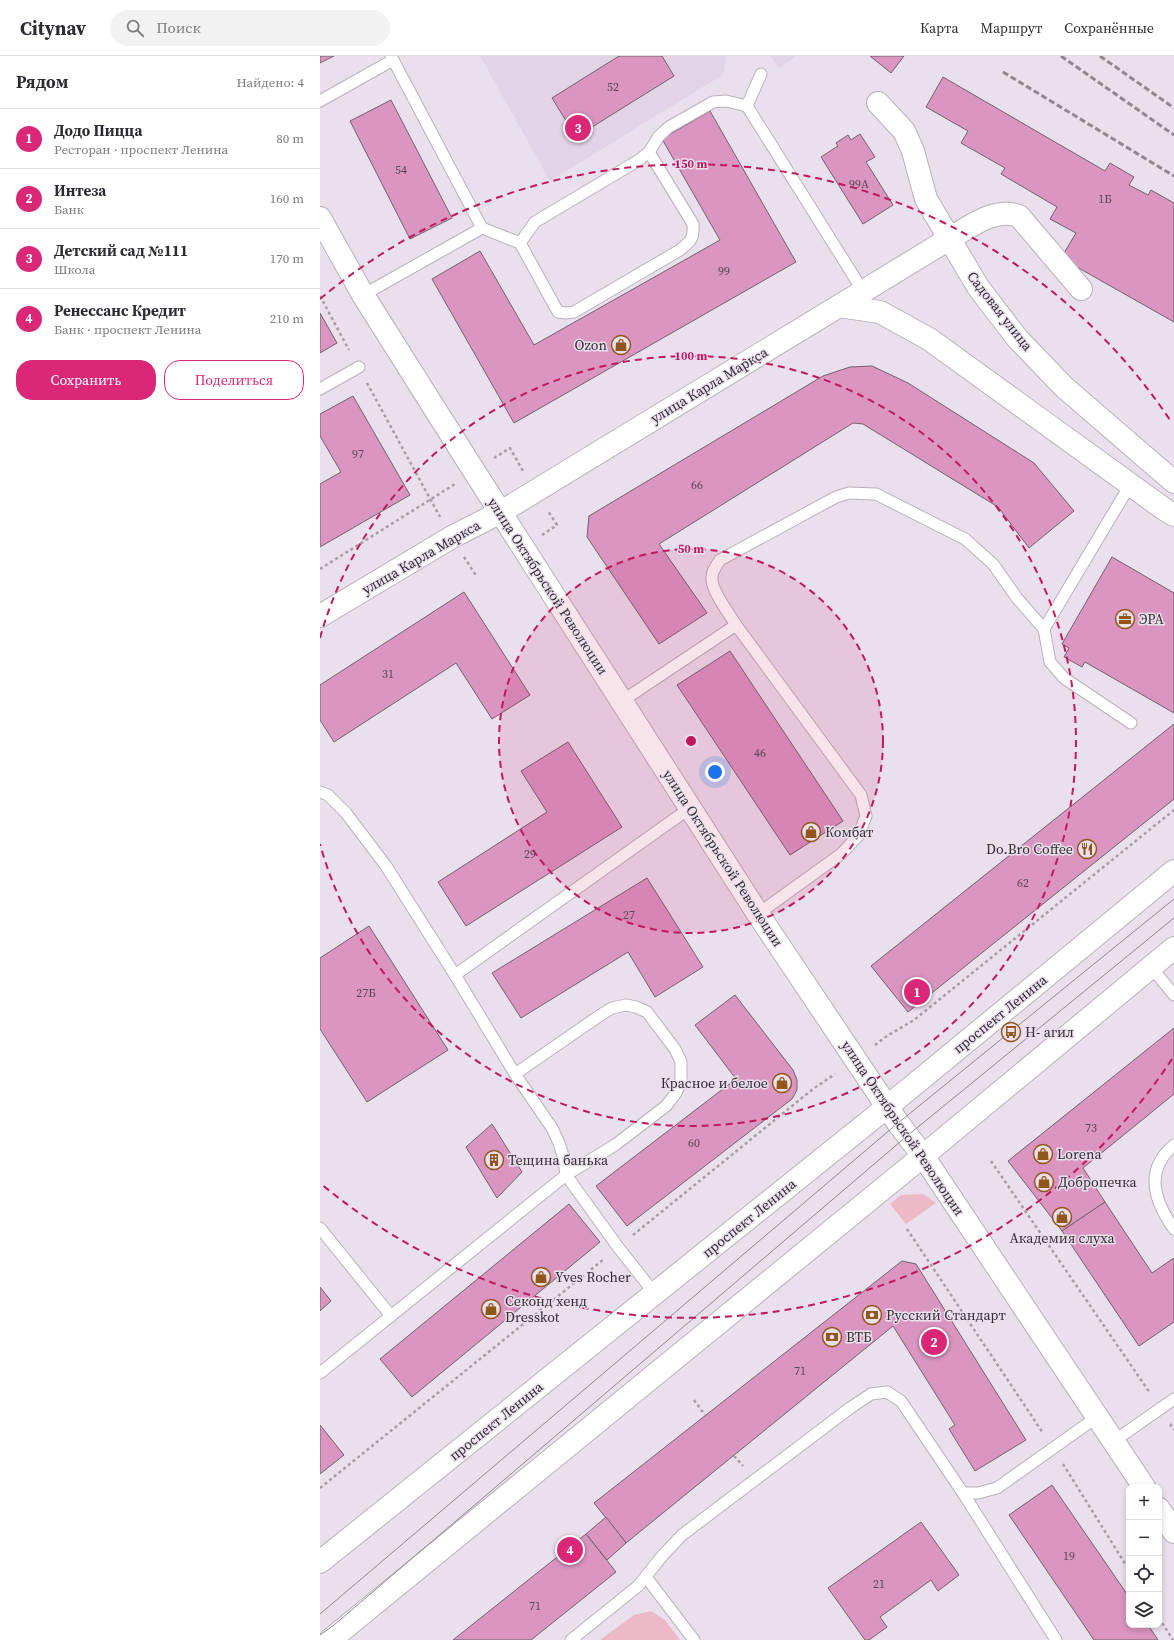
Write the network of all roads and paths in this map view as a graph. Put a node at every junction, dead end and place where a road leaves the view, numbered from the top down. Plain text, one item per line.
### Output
1 (392, 58) edge
2 (761, 74) dead end
3 (320, 101) edge
4 (878, 103) dead end
5 (747, 106) junction
6 (649, 152) junction
7 (320, 218) edge
8 (482, 228) junction
9 (949, 239) junction
10 (520, 243) junction
11 (1081, 289) dead end
12 (863, 291) junction
13 (363, 295) junction
14 (320, 296) edge
15 (839, 306) junction
16 (359, 367) junction
17 (320, 388) edge
18 (1174, 482) edge
19 (1130, 485) junction
20 (501, 512) junction
21 (1174, 515) edge
22 (452, 538) junction
23 (477, 577) dead end
24 (320, 616) edge
25 (736, 625) junction
26 (1044, 629) junction
27 (622, 701) junction
28 (1131, 722) dead end
29 (320, 792) edge
30 (690, 808) junction
31 (1174, 810) edge
32 (1174, 871) edge
33 (758, 914) junction
34 (1174, 948) edge
35 (1151, 967) junction
36 (455, 974) junction
37 (1174, 995) edge
38 (856, 1059) junction
39 (515, 1074) junction
40 (888, 1107) junction
41 (1174, 1145) edge
42 (923, 1156) junction
43 (991, 1161) dead end
44 (566, 1175) junction
45 (320, 1228) edge
46 (907, 1229) dead end
47 (1174, 1229) edge
48 (618, 1247) junction
49 (655, 1294) junction
50 (391, 1316) junction
51 (320, 1373) edge
52 (694, 1400) dead end
53 (1174, 1400) edge
54 (1161, 1409) junction
55 (705, 1415) dead end
56 (1097, 1417) junction
57 (1174, 1430) edge
58 (1114, 1441) junction
59 (1052, 1448) junction
60 (1142, 1484) edge
61 (320, 1488) edge
62 (963, 1492) junction
63 (1162, 1514) edge
64 (1174, 1532) edge
65 (320, 1562) edge
66 (1126, 1565) edge
67 (646, 1577) junction
68 (1162, 1623) edge
69 (330, 1640) edge
70 (571, 1640) edge
71 (694, 1640) edge
72 (1056, 1640) edge
73 (1173, 1640) edge

1 - 3 lane
1 - 8 lane
2 - 5 lane
4 - 9 street, Садовая улица
5 - 6 lane
5 - 12 lane
6 - 10 lane
6 - 10 lane
7 - 13 street, улица Октябрьской Революции
8 - 10 lane
8 - 13 lane
9 - 11 street, улица Карла Маркса
9 - 12 street, улица Карла Маркса
9 - 18 street, Садовая улица
12 - 15 street, улица Карла Маркса
13 - 20 street, улица Октябрьской Революции
14 - 16 path
15 - 19 street
15 - 20 street, улица Карла Маркса
16 - 17 lane
16 - 22 path
19 - 21 street
19 - 26 lane
20 - 22 street, улица Карла Маркса
20 - 27 street, улица Октябрьской Революции
22 - 23 path
22 - 24 street, улица Карла Маркса
25 - 26 lane
25 - 27 lane
25 - 33 lane
26 - 28 lane
27 - 30 street, улица Октябрьской Революции
29 - 36 lane
30 - 33 street, улица Октябрьской Революции
30 - 36 lane
31 - 38 path
32 - 40 street, проспект Ленина
33 - 38 street, улица Октябрьской Революции
34 - 35 street
35 - 37 lane
35 - 42 street
36 - 39 lane
38 - 40 street, улица Октябрьской Революции
38 - 48 path
39 - 44 lane
39 - 44 lane
40 - 42 street, улица Октябрьской Революции
40 - 49 street, проспект Ленина
41 - 47 lane
42 - 56 street, улица Октябрьской Революции
42 - 69 street
43 - 54 path
44 - 48 lane
44 - 50 lane
45 - 50 lane
46 - 59 path
48 - 49 lane
48 - 61 path
49 - 65 street, проспект Ленина
50 - 51 lane
52 - 55 path
53 - 54 lane
54 - 57 path
54 - 58 lane
56 - 58 street, улица Октябрьской Революции
56 - 59 lane
58 - 60 street, улица Октябрьской Революции
59 - 62 lane
59 - 66 path
62 - 67 lane
62 - 72 lane
63 - 64 street
67 - 70 lane
67 - 71 lane
68 - 73 path

